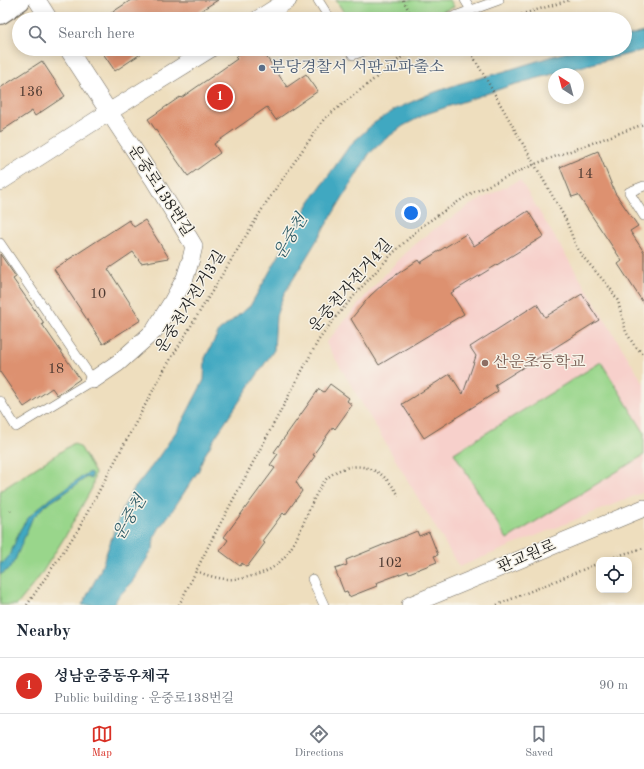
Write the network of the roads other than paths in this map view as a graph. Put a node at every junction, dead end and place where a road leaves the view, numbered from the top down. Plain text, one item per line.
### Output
1 (19, 0) edge
2 (37, 0) edge
3 (288, 0) edge
4 (318, 0) edge
5 (465, 0) edge
6 (499, 0) edge
7 (471, 10) junction
8 (45, 12) edge
9 (269, 12) edge
10 (326, 12) edge
11 (466, 12) edge
12 (0, 13) edge
13 (73, 56) edge
14 (199, 56) edge
15 (109, 112) junction
16 (0, 182) edge
17 (644, 186) edge
18 (644, 216) edge
19 (0, 243) edge
20 (93, 380) junction
21 (0, 401) edge
22 (644, 508) edge
23 (312, 579) dead end
24 (324, 605) edge
25 (410, 605) edge

1 - 12 main road
2 - 8 street
3 - 9 street
4 - 10 lane
5 - 7 lane
6 - 7 lane
7 - 11 lane
13 - 15 street, 운중로138번길
14 - 15 street
15 - 16 street
15 - 20 street, 운중로138번길
17 - 18 lane
19 - 20 lane
20 - 21 lane, 운중로138번길
22 - 25 street, 판교원로
23 - 24 lane

